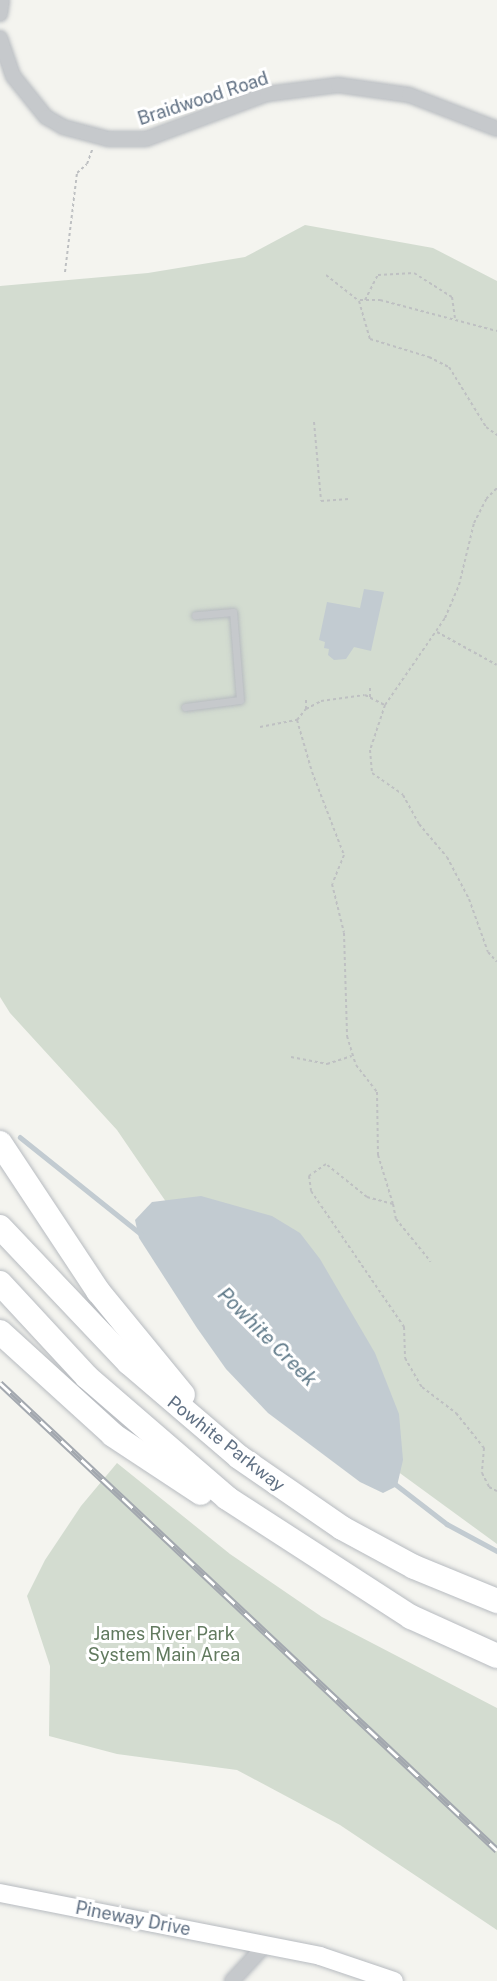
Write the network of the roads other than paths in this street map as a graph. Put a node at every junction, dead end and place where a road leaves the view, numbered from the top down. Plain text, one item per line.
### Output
1 (2, 0) edge
2 (0, 14) edge
3 (0, 38) edge
4 (497, 129) edge
5 (195, 615) dead end
6 (185, 707) dead end
7 (0, 1143) edge
8 (0, 1227) edge
9 (0, 1283) edge
10 (0, 1332) edge
11 (238, 1457) junction
12 (262, 1523) junction
13 (497, 1601) edge
14 (497, 1656) edge
15 (0, 1893) edge
16 (266, 1944) junction
17 (232, 1981) edge
18 (394, 1981) edge

1 - 2 street
3 - 4 street, Braidwood Road
5 - 6 lane
7 - 11 highway
8 - 11 highway, Powhite Parkway
9 - 12 highway
10 - 12 highway
11 - 13 highway, Powhite Parkway
12 - 14 highway
15 - 16 street, Pineway Drive
16 - 17 street
16 - 18 street, Pineway Drive

